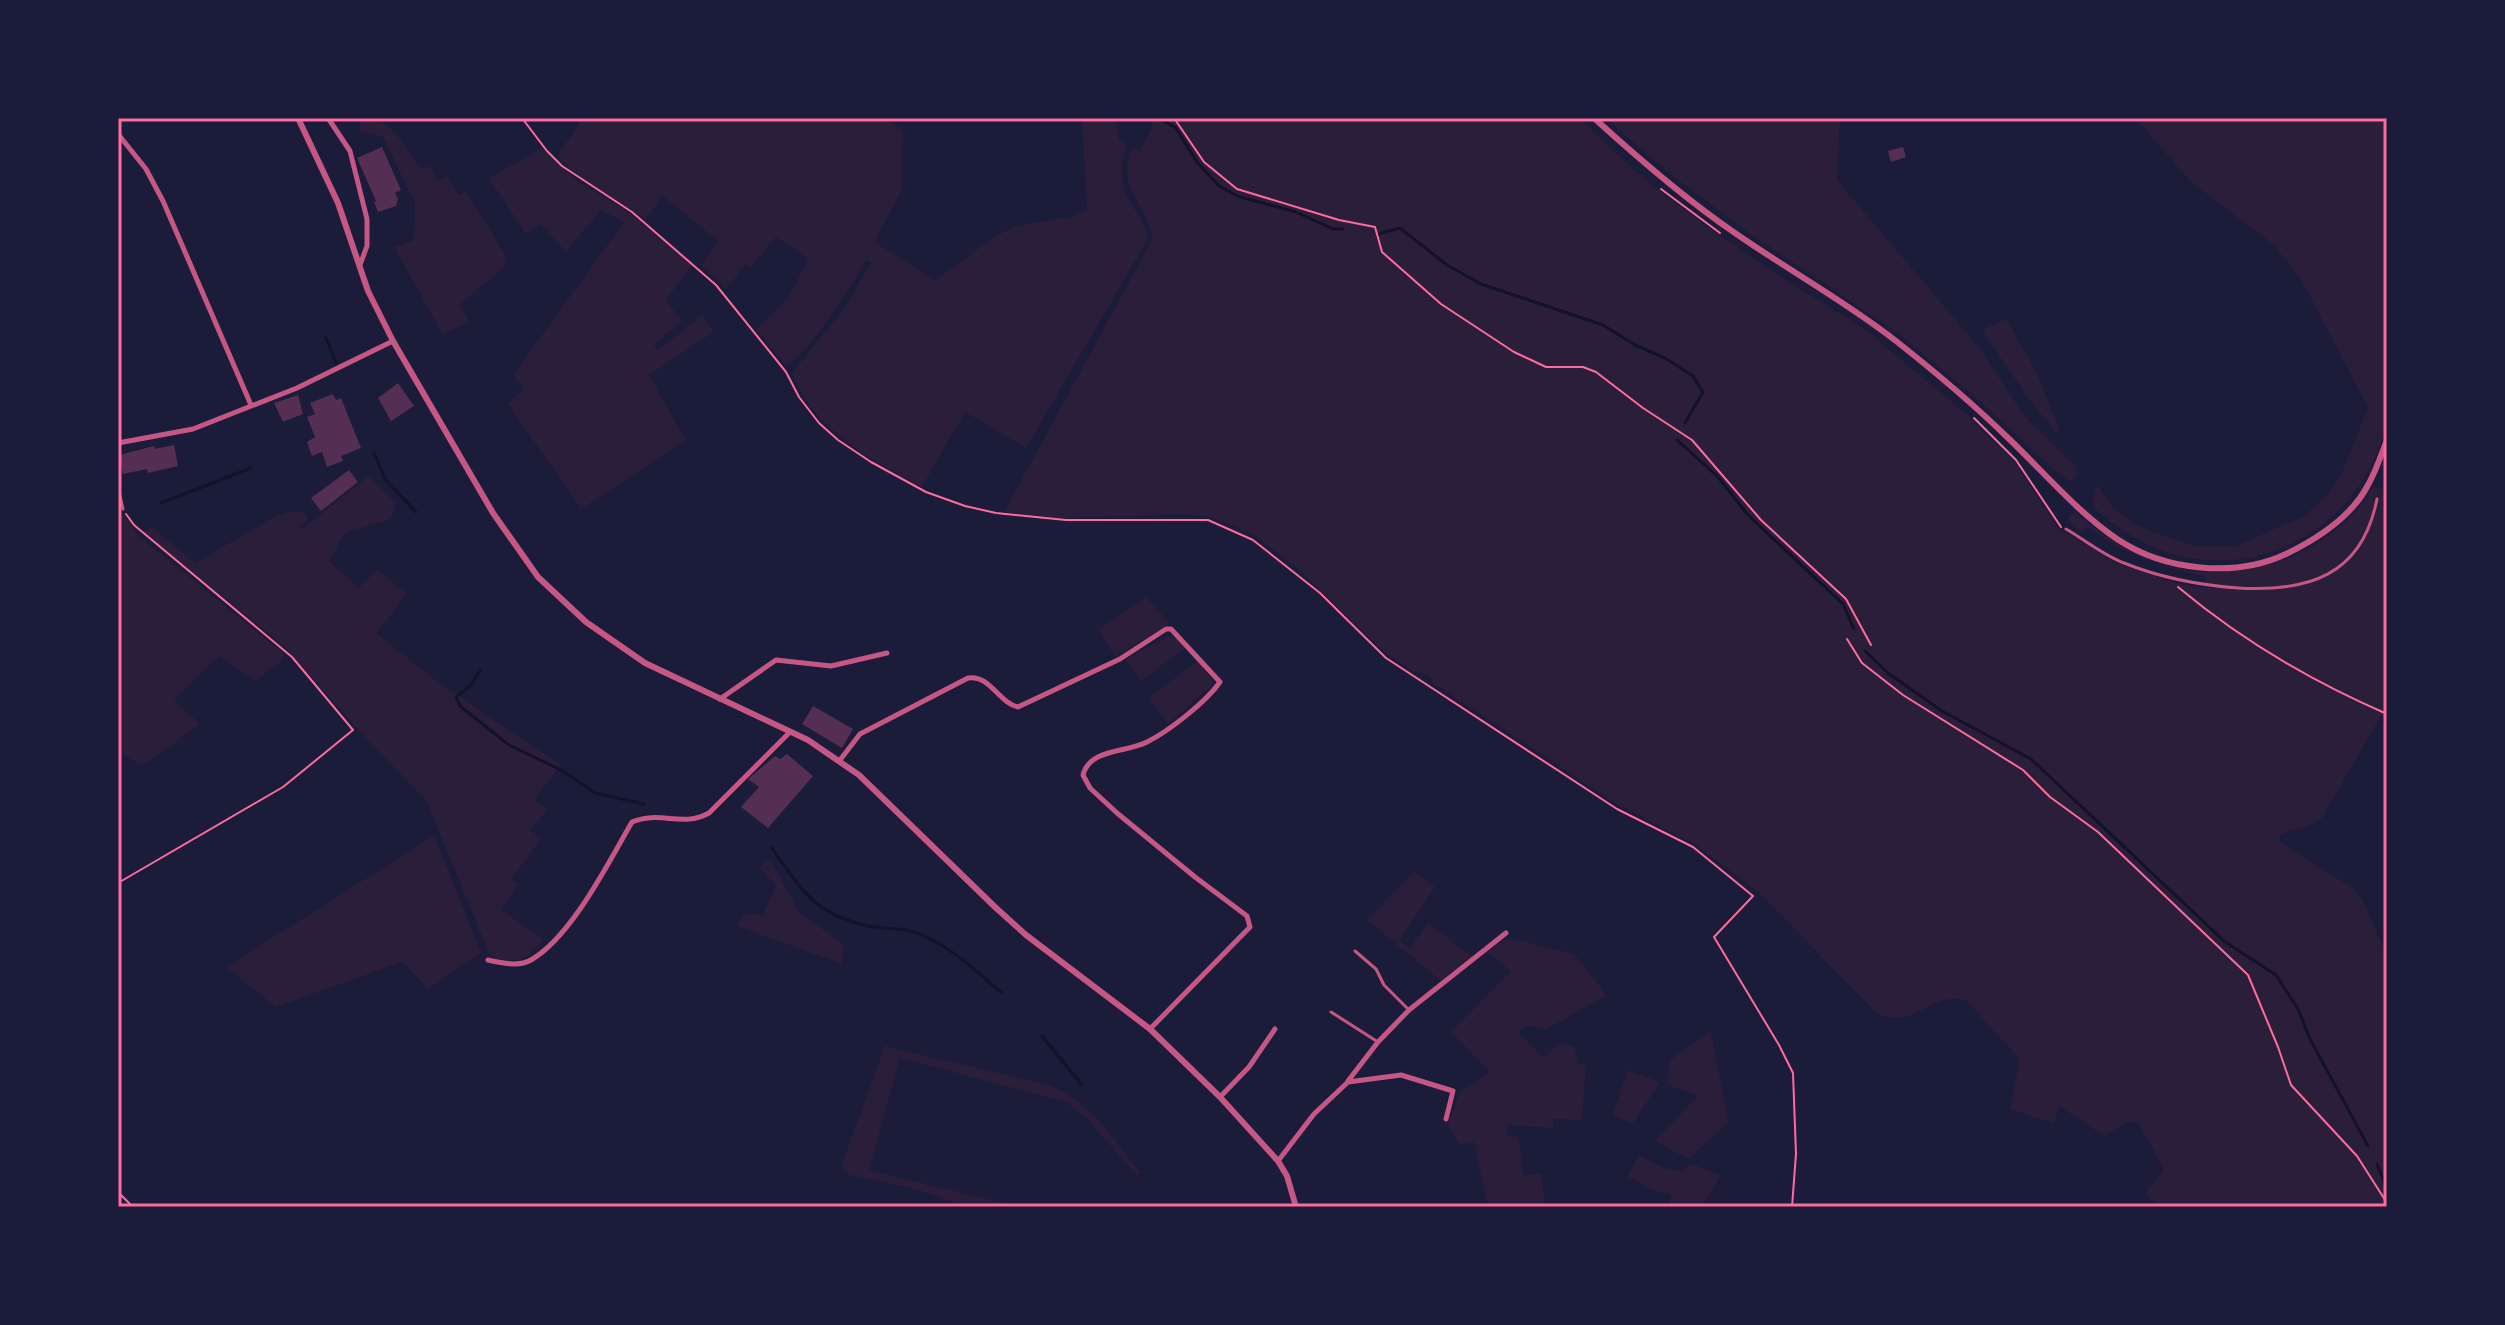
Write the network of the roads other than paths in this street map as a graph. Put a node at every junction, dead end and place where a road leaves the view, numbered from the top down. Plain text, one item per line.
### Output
1 (298, 118) edge
2 (328, 118) edge
3 (1594, 118) edge
4 (118, 134) edge
5 (360, 266) junction
6 (393, 341) junction
7 (251, 405) junction
8 (2387, 440) edge
9 (118, 443) edge
10 (118, 487) edge
11 (2377, 499) dead end
12 (123, 509) road end
13 (2066, 529) road end
14 (887, 653) dead end
15 (720, 699) junction
16 (790, 732) junction
17 (840, 760) junction
18 (1506, 933) dead end
19 (1355, 951) dead end
20 (488, 960) dead end
21 (1409, 1010) junction
22 (1331, 1012) dead end
23 (1150, 1029) junction
24 (1275, 1029) dead end
25 (1378, 1042) junction
26 (1348, 1082) junction
27 (1220, 1097) junction
28 (1446, 1119) dead end
29 (1278, 1161) junction
30 (1296, 1207) edge

1 - 5 street
2 - 5 street
3 - 8 street
4 - 7 street
5 - 6 street
6 - 7 street
6 - 15 street
7 - 9 street
10 - 12 lane
11 - 13 lane
14 - 15 street
15 - 16 street
16 - 17 street
16 - 20 street
17 - 23 street
17 - 23 street
18 - 21 street
19 - 21 lane
21 - 25 street
22 - 25 lane
23 - 27 street
24 - 27 street
25 - 26 street
26 - 28 street
26 - 29 street
27 - 29 street
29 - 30 street

